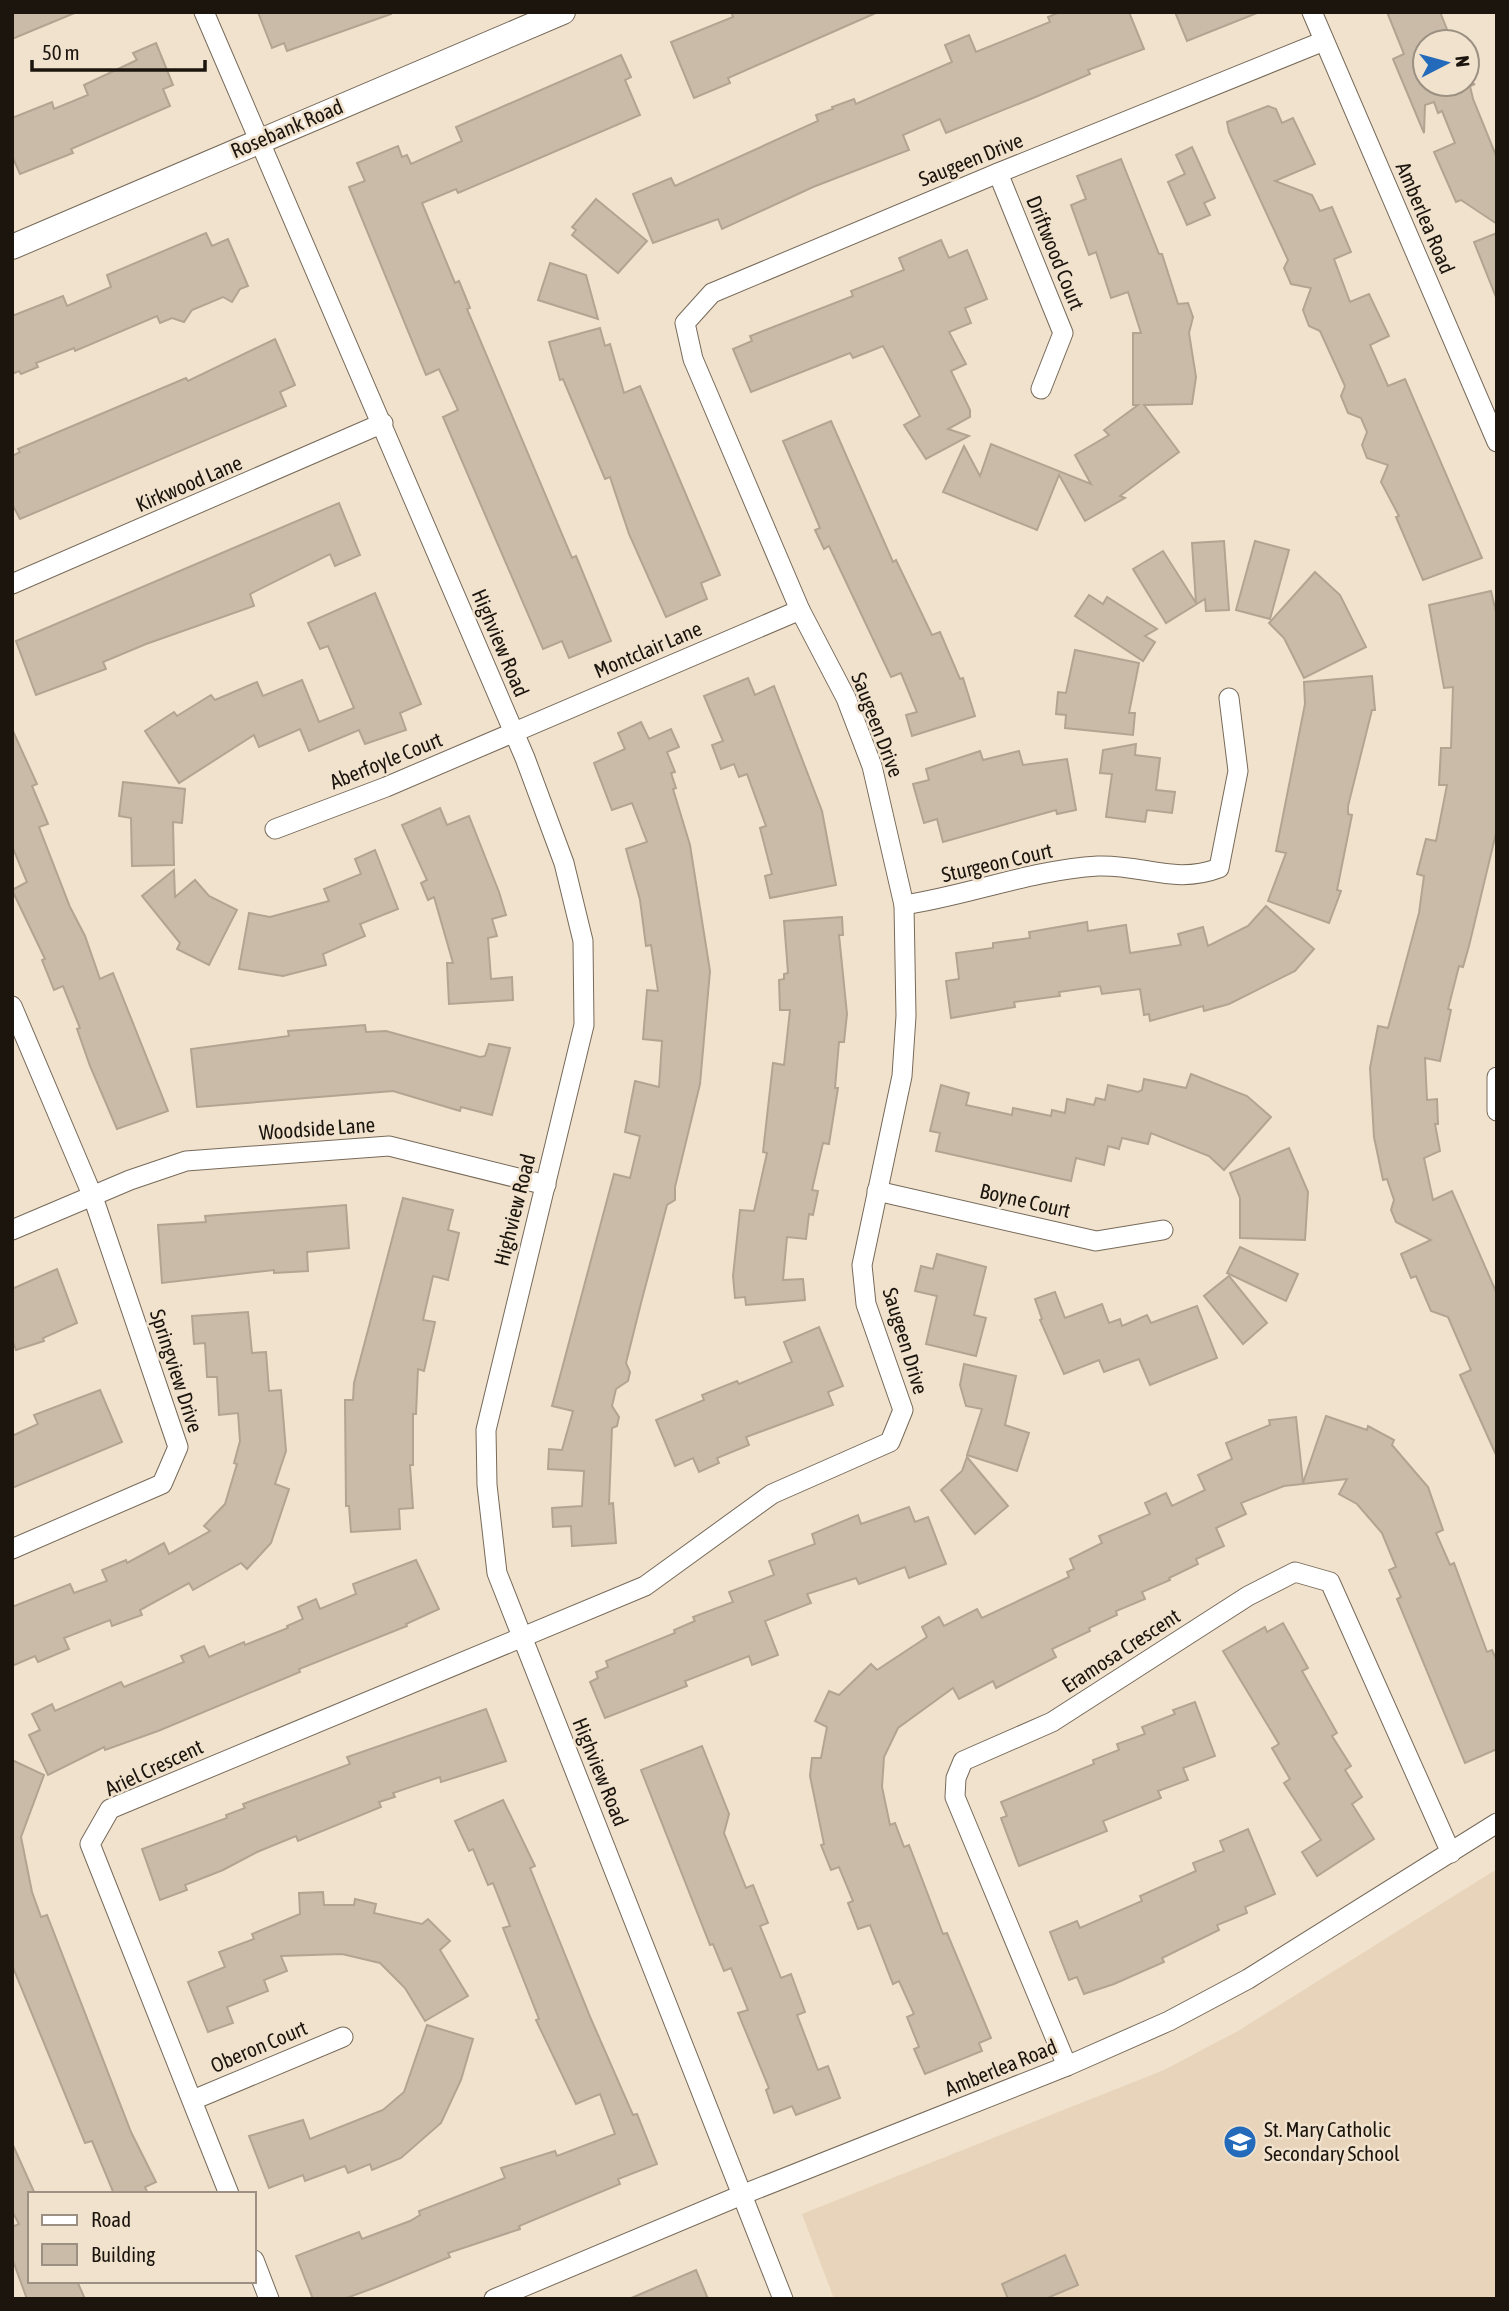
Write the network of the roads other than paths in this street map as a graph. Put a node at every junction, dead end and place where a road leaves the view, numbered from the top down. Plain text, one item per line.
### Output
1 (204, 12) edge
2 (564, 12) edge
3 (1312, 12) edge
4 (1324, 41) junction
5 (260, 140) junction
6 (998, 173) junction
7 (12, 247) edge
8 (1041, 389) dead end
9 (383, 424) junction
10 (1497, 442) edge
11 (12, 584) edge
12 (800, 610) junction
13 (1229, 698) dead end
14 (513, 732) junction
15 (275, 829) dead end
16 (904, 905) junction
17 (12, 1006) edge
18 (1497, 1077) edge
19 (1497, 1111) edge
20 (546, 1185) junction
21 (877, 1191) junction
22 (93, 1196) junction
23 (12, 1230) edge
24 (1163, 1230) dead end
25 (12, 1549) edge
26 (521, 1636) junction
27 (1497, 1823) edge
28 (1451, 1853) junction
29 (343, 2037) dead end
30 (1067, 2066) junction
31 (193, 2100) junction
32 (228, 2192) edge
33 (744, 2194) junction
34 (256, 2265) edge
35 (269, 2299) edge
36 (494, 2299) edge
37 (783, 2299) edge

1 - 5 street, Highview Road
2 - 5 street, Rosebank Road
3 - 4 street, Amberlea Road
4 - 6 street, Saugeen Drive
4 - 10 street, Amberlea Road
5 - 7 street, Rosebank Road
5 - 9 street, Highview Road
6 - 8 street, Driftwood Court
6 - 12 street, Saugeen Drive
9 - 11 street, Kirkwood Lane
9 - 14 street, Highview Road
12 - 14 street, Montclair Lane
12 - 16 street, Saugeen Drive
13 - 16 street, Sturgeon Court
14 - 15 street, Aberfoyle Court
14 - 20 street, Highview Road
16 - 21 street, Saugeen Drive
17 - 22 street, Springview Drive
18 - 19 street
20 - 22 street, Woodside Lane
20 - 26 street, Highview Road
21 - 24 street, Boyne Court
21 - 26 street, Saugeen Drive
22 - 23 street
22 - 25 street, Springview Drive
26 - 31 street, Ariel Crescent
26 - 33 street, Highview Road
27 - 28 street, Amberlea Road
28 - 30 street, Amberlea Road
28 - 30 street, Eramosa Crescent
29 - 31 street, Oberon Court
30 - 33 street, Amberlea Road
31 - 32 street, Ariel Crescent
33 - 36 street, Amberlea Road
33 - 37 street, Highview Road
34 - 35 street

